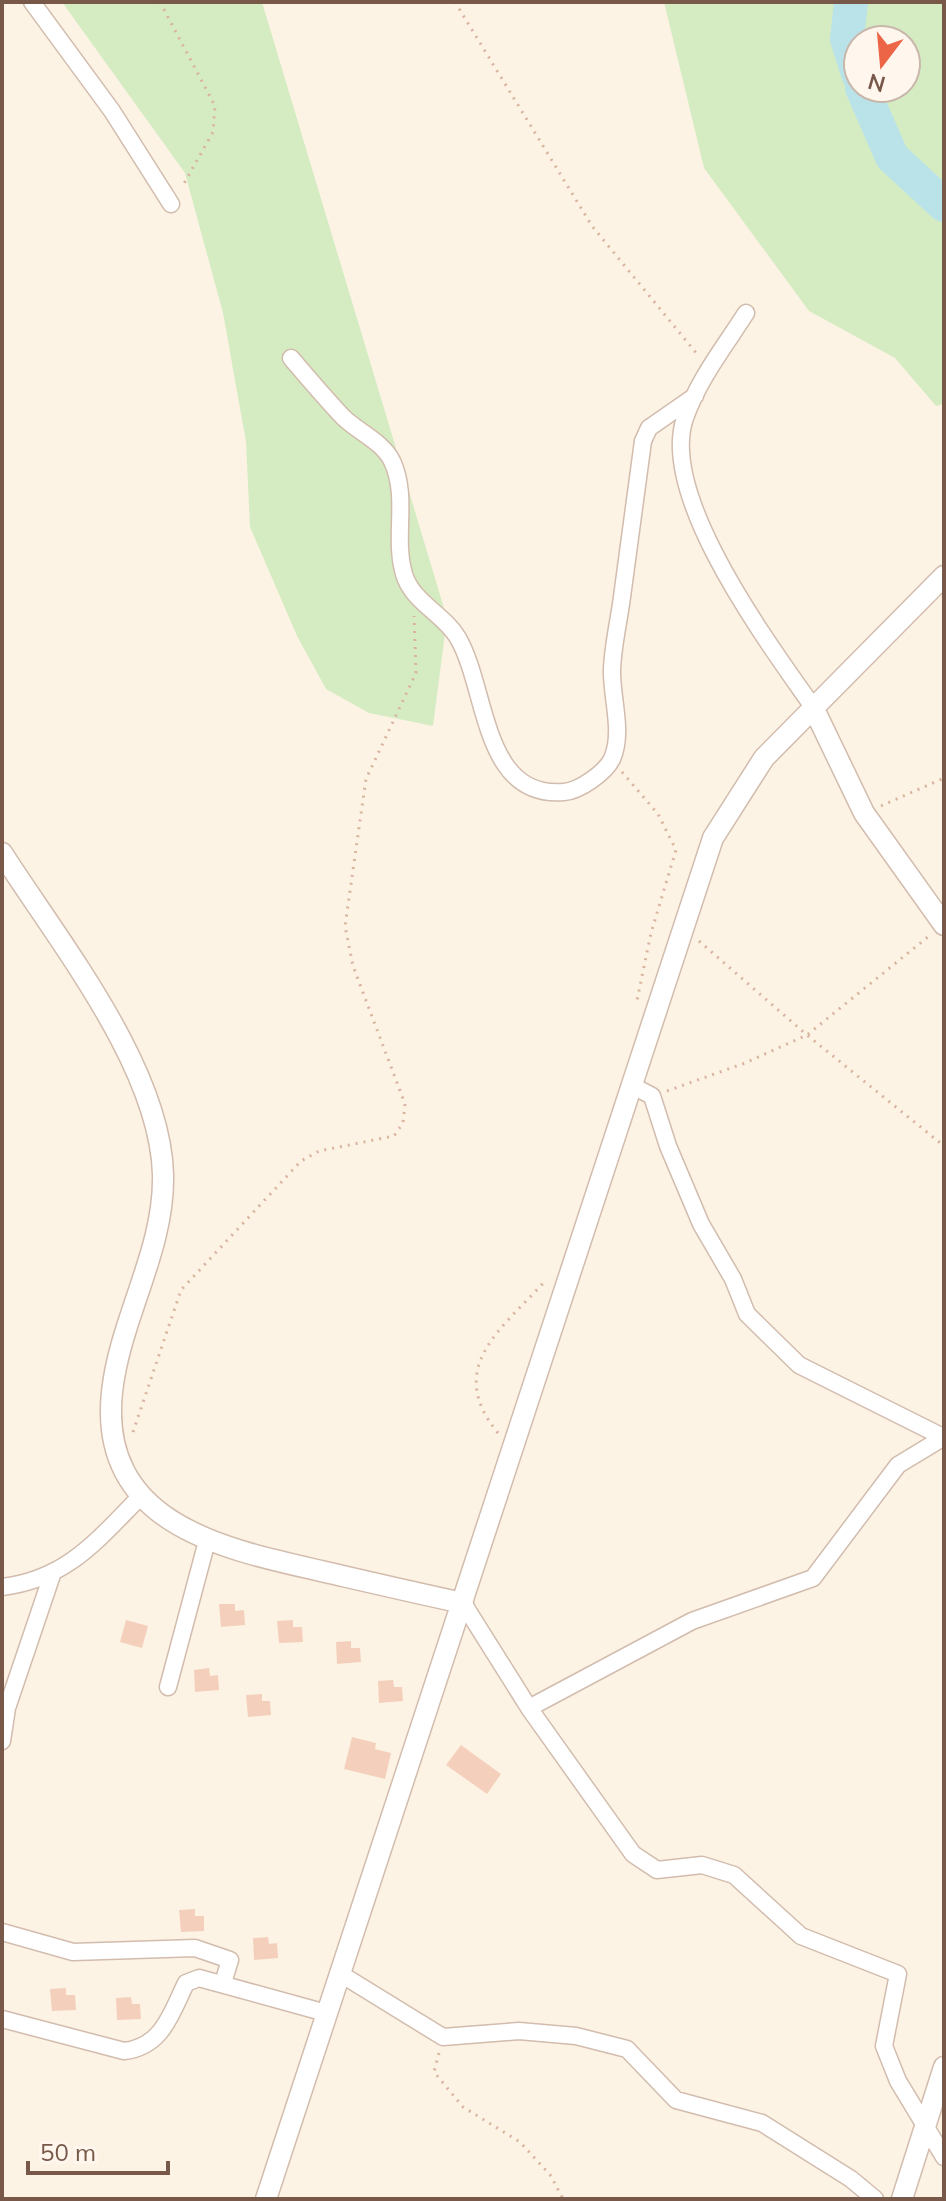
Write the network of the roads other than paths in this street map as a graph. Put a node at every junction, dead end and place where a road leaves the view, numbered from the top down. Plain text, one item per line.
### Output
1 (32, 2) edge
2 (171, 204) road end
3 (746, 313) dead end
4 (291, 358) dead end
5 (695, 396) junction
6 (944, 576) edge
7 (813, 707) junction
8 (2, 853) edge
9 (944, 924) edge
10 (633, 1086) junction
11 (943, 1437) edge
12 (142, 1495) junction
13 (207, 1541) junction
14 (52, 1575) junction
15 (2, 1587) edge
16 (463, 1603) junction
17 (168, 1687) dead end
18 (529, 1708) junction
19 (2, 1741) edge
20 (2, 1932) edge
21 (339, 1973) junction
22 (223, 1983) junction
23 (326, 2013) junction
24 (2, 2019) edge
25 (944, 2067) edge
26 (925, 2126) junction
27 (944, 2157) edge
28 (266, 2199) edge
29 (875, 2199) edge
30 (902, 2199) edge

1 - 2 street
3 - 5 street
4 - 5 street
5 - 7 street
6 - 7 street
7 - 9 street
7 - 10 street
8 - 12 street
10 - 11 street
10 - 16 street
11 - 18 street
12 - 13 street
12 - 14 street
13 - 16 street
13 - 17 street
14 - 15 street
14 - 19 street
16 - 18 street
16 - 21 street
18 - 26 street
20 - 22 street
21 - 23 street
21 - 29 street
22 - 23 street
22 - 24 street
23 - 28 street
25 - 26 street
26 - 27 street
26 - 30 street

